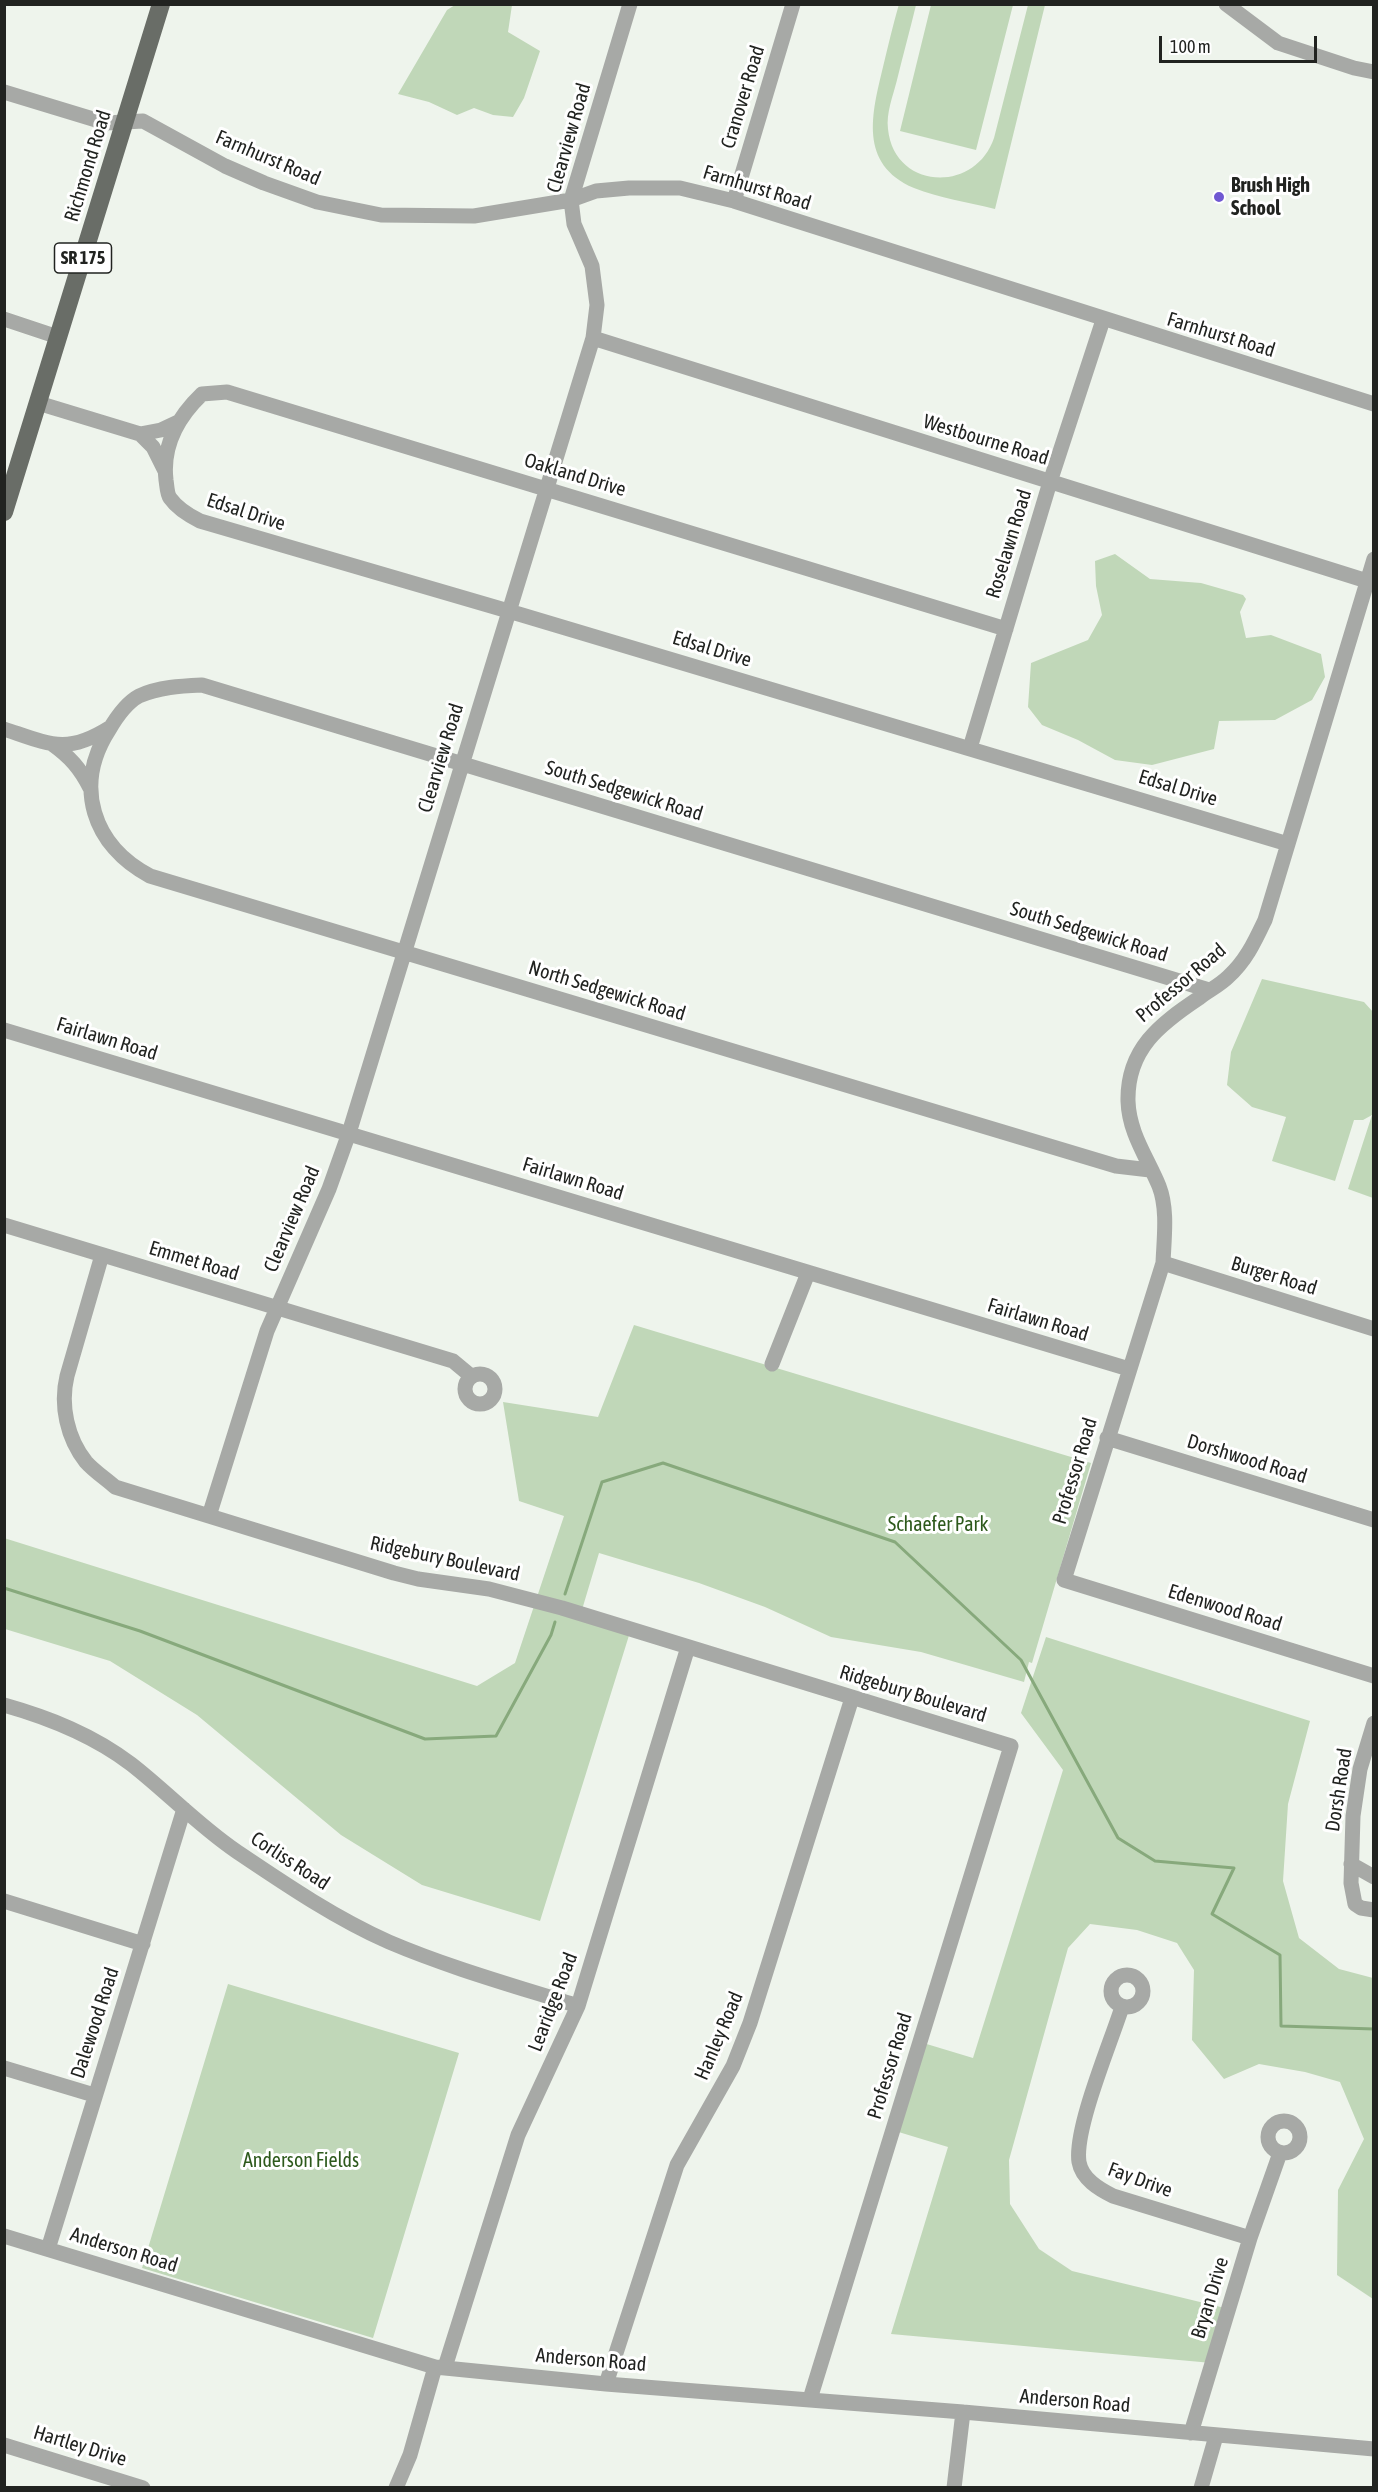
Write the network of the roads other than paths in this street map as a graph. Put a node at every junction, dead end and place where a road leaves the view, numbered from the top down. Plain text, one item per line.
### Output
1 (160, 4) edge
2 (630, 4) edge
3 (793, 4) edge
4 (1226, 4) edge
5 (1374, 72) edge
6 (4, 92) edge
7 (125, 121) junction
8 (571, 200) junction
9 (734, 201) junction
10 (4, 319) edge
11 (1103, 320) junction
12 (58, 337) junction
13 (593, 338) junction
14 (38, 403) junction
15 (1374, 404) edge
16 (178, 422) junction
17 (140, 434) junction
18 (166, 464) junction
19 (1050, 482) junction
20 (546, 488) junction
21 (4, 512) edge
22 (1374, 559) edge
23 (1366, 581) junction
24 (508, 611) junction
25 (1006, 629) junction
26 (110, 727) junction
27 (4, 729) edge
28 (51, 744) junction
29 (970, 748) junction
30 (462, 763) junction
31 (90, 794) junction
32 (1288, 844) junction
33 (404, 952) junction
34 (1209, 990) junction
35 (4, 1030) edge
36 (349, 1133) junction
37 (1150, 1170) junction
38 (4, 1225) edge
39 (102, 1255) junction
40 (1163, 1263) junction
41 (808, 1273) junction
42 (277, 1307) junction
43 (1374, 1329) edge
44 (772, 1364) dead end
45 (1129, 1369) junction
46 (471, 1376) dead end
47 (1107, 1438) junction
48 (209, 1516) junction
49 (1374, 1520) edge
50 (1064, 1580) joint
51 (688, 1647) junction
52 (1374, 1676) edge
53 (852, 1698) junction
54 (4, 1705) edge
55 (1374, 1724) edge
56 (1011, 1746) joint
57 (184, 1809) junction
58 (1351, 1864) junction
59 (1374, 1877) edge
60 (4, 1901) edge
61 (1374, 1910) edge
62 (143, 1944) junction
63 (578, 2006) junction
64 (1122, 2007) dead end
65 (4, 2068) edge
66 (94, 2095) junction
67 (1280, 2153) dead end
68 (4, 2236) edge
69 (1250, 2238) junction
70 (48, 2249) junction
71 (440, 2367) junction
72 (606, 2384) junction
73 (810, 2399) junction
74 (963, 2412) junction
75 (1191, 2433) junction
76 (1216, 2436) junction
77 (4, 2445) edge
78 (1374, 2449) edge
79 (143, 2487) edge
80 (396, 2487) edge
81 (954, 2487) edge
82 (1201, 2487) edge

1 - 7 main road, Richmond Road / SR 175
2 - 8 street, Clearview Road
3 - 9 street, Cranover Road
4 - 5 street
6 - 7 street, Farnhurst Road
7 - 8 street, Farnhurst Road
7 - 12 main road, Richmond Road / SR 175
8 - 9 street, Farnhurst Road
8 - 13 street, Clearview Road
9 - 11 street, Farnhurst Road
10 - 12 street
11 - 15 street, Farnhurst Road
11 - 19 street, Roselawn Road
12 - 14 main road, Richmond Road / SR 175
13 - 19 street, Westbourne Road
13 - 20 street, Clearview Road
14 - 17 street
14 - 21 main road, Richmond Road / SR 175
16 - 17 street
16 - 18 street, Oakland Drive
16 - 20 street, Oakland Drive
17 - 18 street, Edsal Drive
18 - 24 street, Edsal Drive
19 - 23 street, Westbourne Road
19 - 25 street, Roselawn Road
20 - 24 street, Clearview Road
20 - 25 street, Oakland Drive
22 - 23 street, Professor Road
23 - 32 street, Professor Road
24 - 29 street, Edsal Drive
24 - 30 street, Clearview Road
25 - 29 street, Roselawn Road
26 - 28 street
26 - 30 street, South Sedgewick Road
26 - 31 street, South Sedgewick Road
27 - 28 street
28 - 31 street, North Sedgewick Road
29 - 32 street, Edsal Drive
30 - 33 street, Clearview Road
30 - 34 street, South Sedgewick Road
31 - 33 street, North Sedgewick Road
32 - 34 street, Professor Road
33 - 36 street, Clearview Road
33 - 37 street, North Sedgewick Road
34 - 37 street, Professor Road
35 - 36 street, Fairlawn Road
36 - 41 street, Fairlawn Road
36 - 42 street, Clearview Road
37 - 40 street, Professor Road
38 - 39 street, Emmet Road
39 - 42 street, Emmet Road
39 - 48 street, Ridgebury Boulevard
40 - 43 street, Burger Road
40 - 45 street, Professor Road
41 - 44 street
41 - 45 street, Fairlawn Road
42 - 46 street, Emmet Road
42 - 48 street, Clearview Road
45 - 47 street, Professor Road
47 - 49 street, Dorshwood Road
47 - 50 street, Professor Road
48 - 51 street, Ridgebury Boulevard
50 - 52 street, Edenwood Road
51 - 53 street, Ridgebury Boulevard
51 - 63 street, Learidge Road
53 - 56 street, Ridgebury Boulevard
53 - 72 street, Hanley Road
54 - 57 street, Corliss Road
55 - 58 street, Dorsh Road
56 - 73 street, Professor Road
57 - 62 street, Dalewood Road
57 - 63 street, Corliss Road
58 - 59 street
58 - 61 street, Dorsh Road
60 - 62 street
62 - 66 street, Dalewood Road
63 - 71 street, Learidge Road
64 - 69 street, Fay Drive
65 - 66 street
66 - 70 street, Dalewood Road
67 - 69 street, Bryan Drive
68 - 70 street, Anderson Road
69 - 75 street, Bryan Drive
70 - 71 street, Anderson Road
71 - 72 street, Anderson Road
71 - 80 street, Learidge Road
72 - 73 street, Anderson Road
73 - 74 street, Anderson Road
74 - 75 street, Anderson Road
74 - 81 street
75 - 76 street
76 - 78 street
76 - 82 street
77 - 79 street, Hartley Drive

